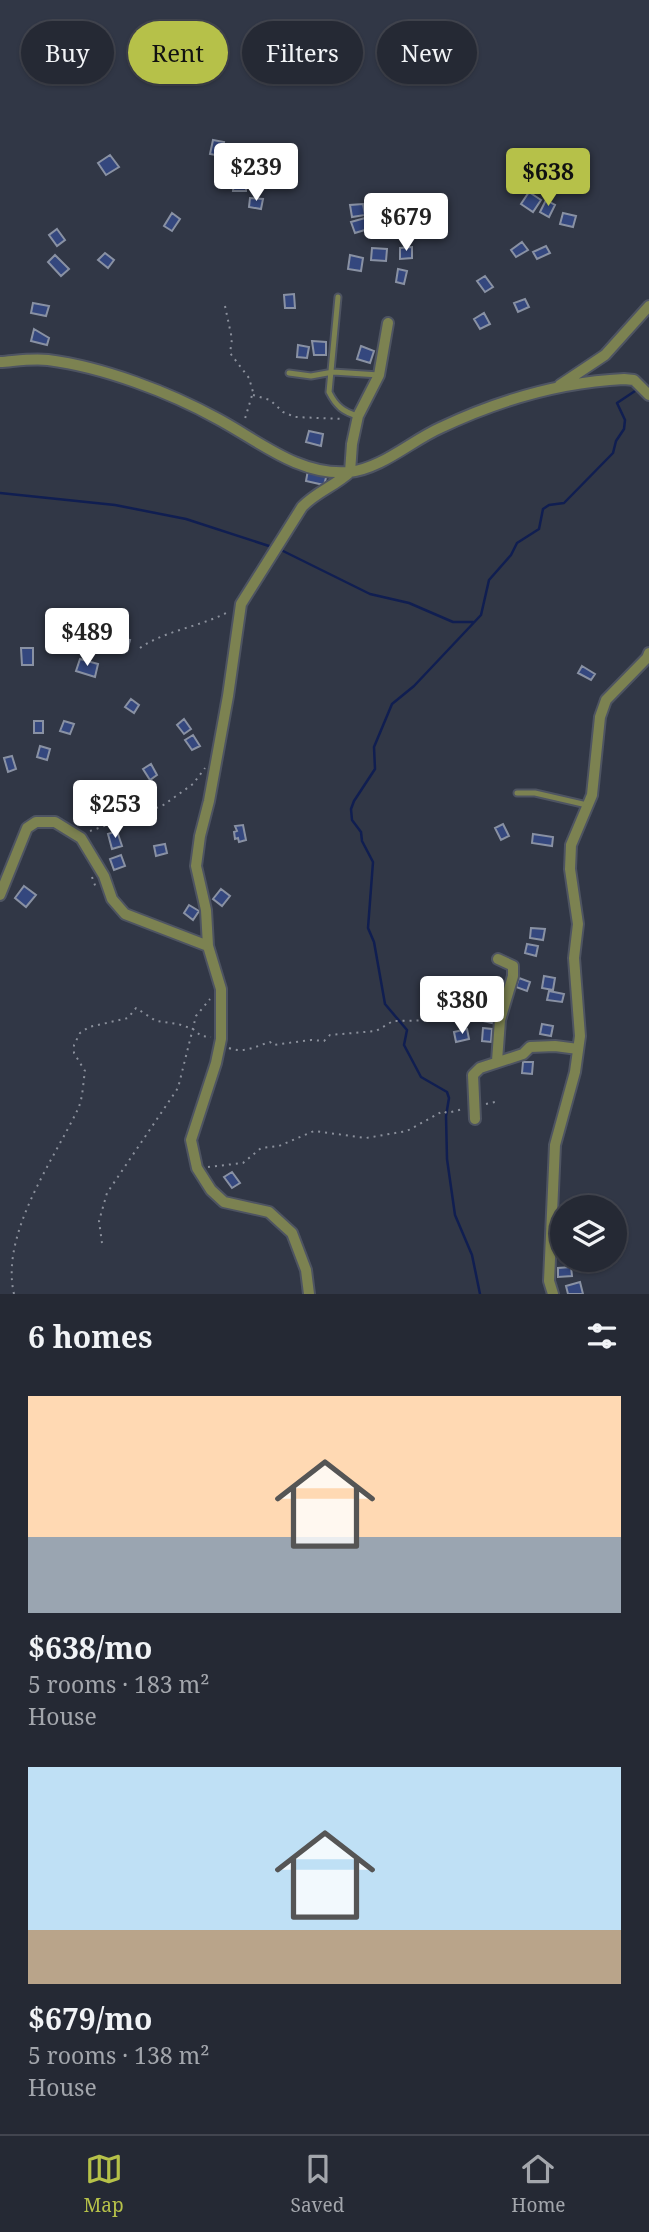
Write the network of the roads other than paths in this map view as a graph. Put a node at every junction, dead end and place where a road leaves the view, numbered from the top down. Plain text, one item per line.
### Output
1 (338, 297) dead end
2 (649, 306) edge
3 (388, 323) dead end
4 (0, 362) edge
5 (333, 372) junction
6 (289, 373) dead end
7 (379, 375) junction
8 (555, 388) junction
9 (649, 395) edge
10 (358, 418) junction
11 (349, 472) junction
12 (649, 653) edge
13 (517, 793) dead end
14 (587, 805) junction
15 (0, 895) edge
16 (208, 946) junction
17 (498, 959) dead end
18 (578, 1049) junction
19 (498, 1062) junction
20 (475, 1119) dead end
21 (309, 1294) edge
22 (553, 1294) edge

1 - 5 lane
2 - 8 street
3 - 7 street
4 - 11 street
5 - 6 lane
5 - 7 lane
5 - 10 lane
7 - 10 street
8 - 9 street
8 - 11 street
10 - 11 street
11 - 16 street
12 - 14 street
13 - 14 lane
14 - 18 street
15 - 16 street
16 - 21 street
17 - 19 street
18 - 19 street
18 - 22 street
19 - 20 street

